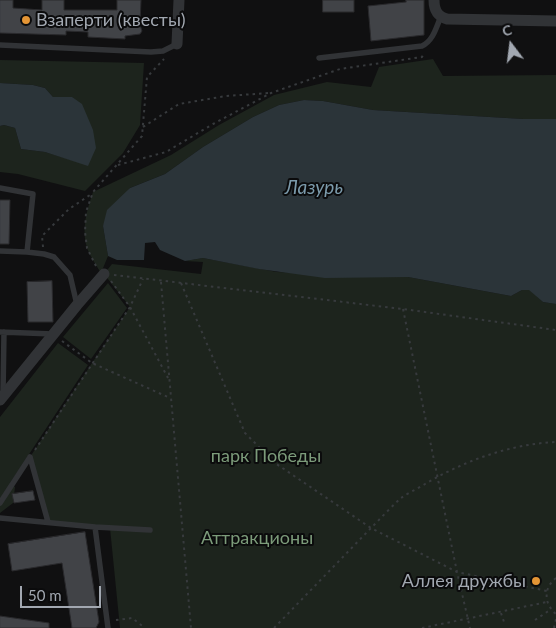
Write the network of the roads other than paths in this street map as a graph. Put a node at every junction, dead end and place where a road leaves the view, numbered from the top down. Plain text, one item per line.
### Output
1 (178, 0) edge
2 (434, 0) edge
3 (441, 16) junction
4 (556, 20) edge
5 (178, 44) joint
6 (0, 45) edge
7 (320, 58) dead end
8 (0, 188) edge
9 (0, 251) edge
10 (27, 252) junction
11 (103, 275) road end
12 (77, 304) junction
13 (2, 332) edge
14 (53, 334) junction
15 (1, 399) edge
16 (0, 503) edge
17 (0, 518) edge
18 (48, 522) junction
19 (95, 527) junction
20 (150, 530) dead end
21 (108, 628) edge

1 - 5 street
2 - 3 street
3 - 4 street
3 - 7 lane
5 - 6 lane
8 - 10 lane
9 - 10 lane
10 - 12 lane
11 - 12 street
12 - 14 street
13 - 14 lane
13 - 15 lane
14 - 15 street
16 - 18 lane
17 - 18 lane
18 - 19 lane
19 - 20 lane
19 - 21 lane

